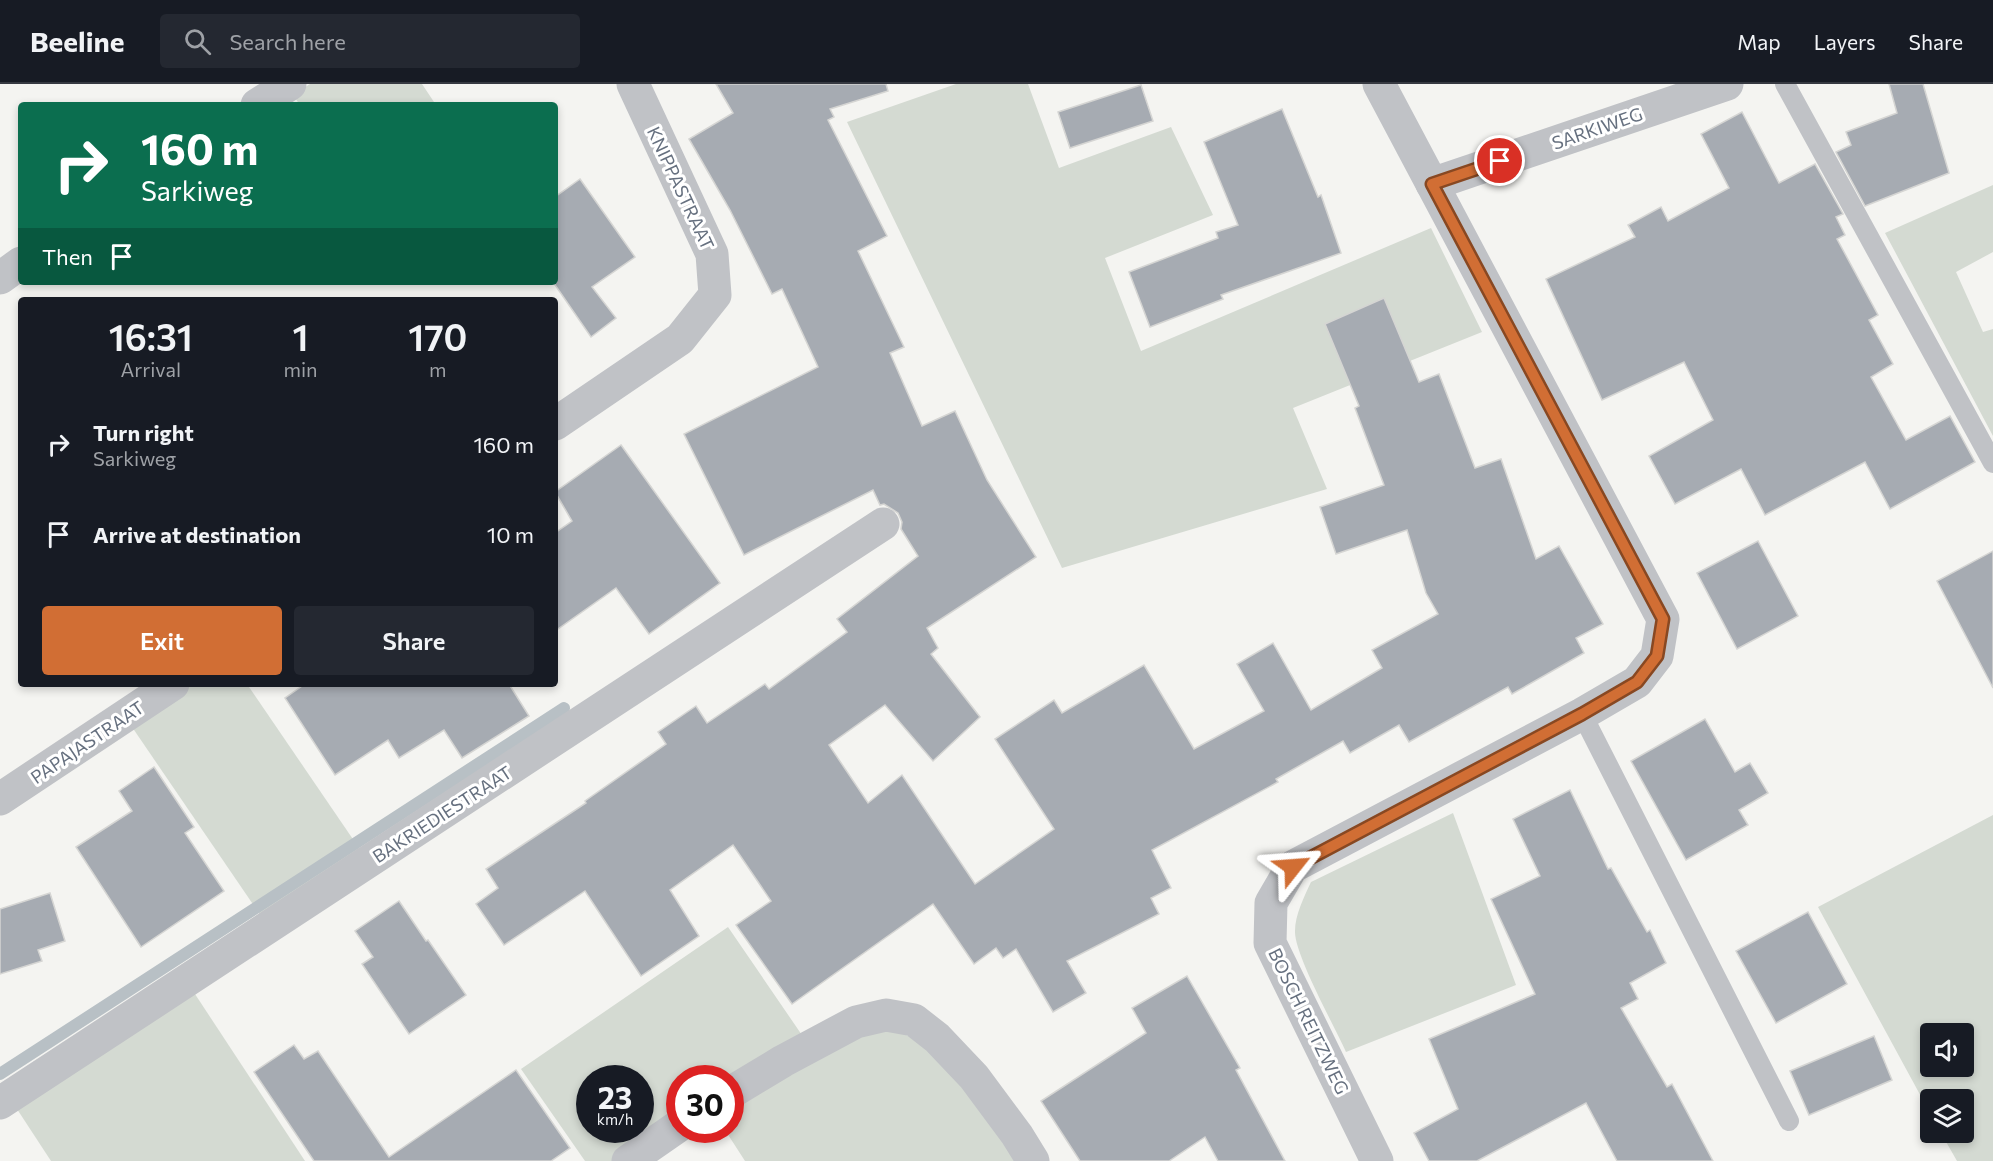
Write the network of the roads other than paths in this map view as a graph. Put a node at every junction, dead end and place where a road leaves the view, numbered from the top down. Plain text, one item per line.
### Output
1 (290, 84) edge
2 (633, 84) edge
3 (1379, 84) edge
4 (1727, 84) edge
5 (1785, 84) edge
6 (262, 102) edge
7 (1432, 184) junction
8 (18, 265) edge
9 (0, 278) edge
10 (558, 422) edge
11 (1993, 462) edge
12 (883, 524) dead end
13 (169, 687) edge
14 (1582, 714) junction
15 (0, 800) edge
16 (744, 1085) edge
17 (0, 1103) edge
18 (1789, 1121) dead end
19 (666, 1135) edge
20 (628, 1161) edge
21 (1033, 1161) edge
22 (1377, 1161) edge

1 - 6 street
2 - 10 street, KNIPPASTRAAT
3 - 7 street, BOSCH REITZWEG
4 - 7 street, SARKIWEG
5 - 11 lane
7 - 14 street, BOSCH REITZWEG
8 - 9 street
12 - 17 street, BAKRIEDIESTRAAT
13 - 15 street, PAPAJASTRAAT
14 - 18 lane
14 - 22 street, BOSCH REITZWEG
16 - 21 street
19 - 20 street

